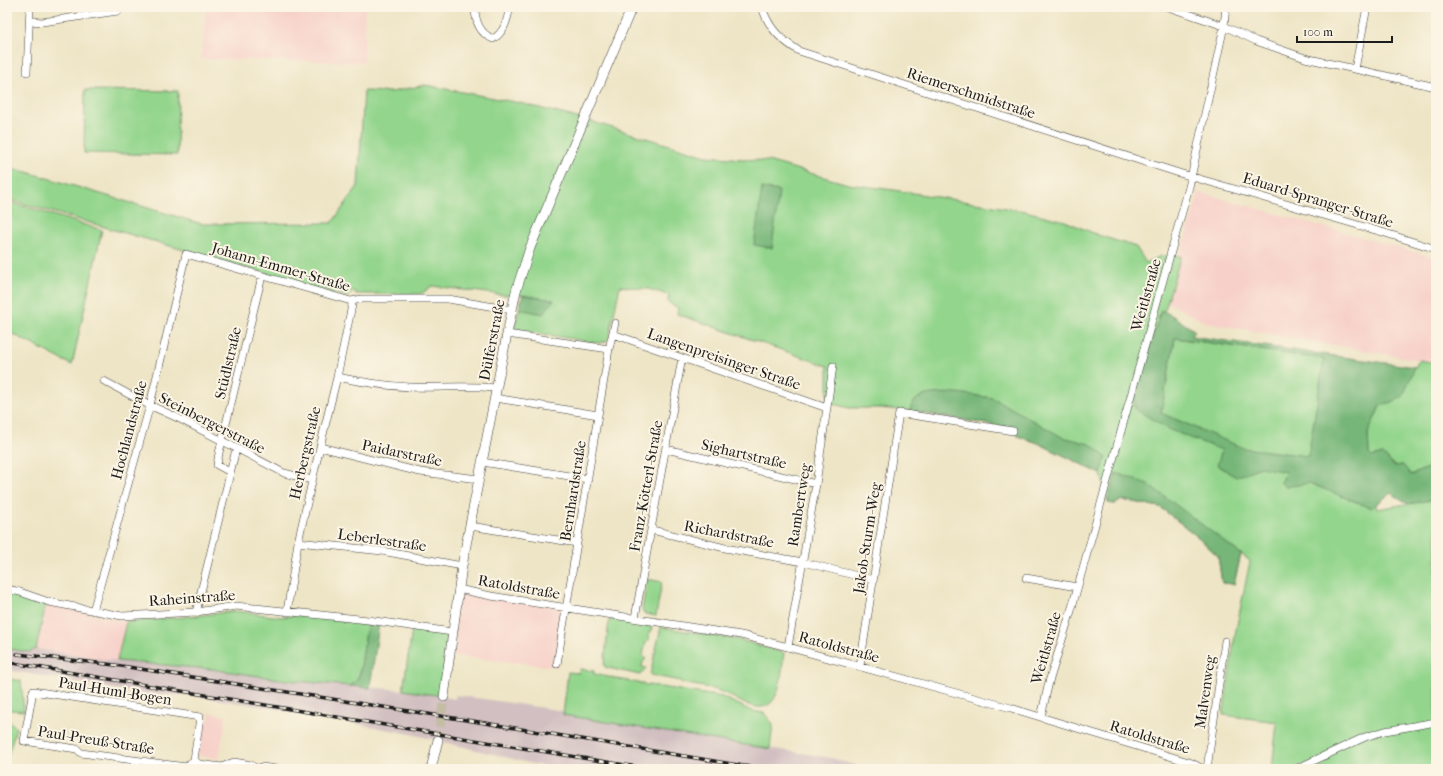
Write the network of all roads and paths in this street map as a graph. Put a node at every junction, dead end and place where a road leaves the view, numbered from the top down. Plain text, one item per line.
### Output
1 (30, 7) edge
2 (118, 7) edge
3 (475, 7) edge
4 (510, 7) edge
5 (632, 7) edge
6 (762, 7) edge
7 (1168, 7) edge
8 (1226, 7) edge
9 (1367, 7) edge
10 (30, 21) junction
11 (1224, 26) junction
12 (1355, 69) junction
13 (27, 72) dead end
14 (1436, 87) edge
15 (1192, 176) junction
16 (1436, 250) edge
17 (186, 254) joint
18 (262, 276) junction
19 (351, 301) junction
20 (512, 310) junction
21 (615, 323) dead end
22 (507, 334) junction
23 (613, 334) junction
24 (609, 349) junction
25 (682, 358) junction
26 (834, 366) dead end
27 (337, 377) junction
28 (104, 381) dead end
29 (496, 388) junction
30 (495, 398) junction
31 (150, 405) junction
32 (827, 408) junction
33 (598, 415) junction
34 (1013, 431) dead end
35 (222, 441) junction
36 (320, 447) junction
37 (236, 449) junction
38 (666, 449) junction
39 (482, 462) junction
40 (230, 472) junction
41 (479, 479) junction
42 (588, 479) junction
43 (312, 480) junction
44 (816, 484) junction
45 (470, 526) junction
46 (652, 530) junction
47 (298, 542) junction
48 (577, 543) junction
49 (803, 562) junction
50 (462, 566) junction
51 (1026, 578) dead end
52 (874, 580) junction
53 (1077, 587) junction
54 (7, 589) edge
55 (458, 589) junction
56 (567, 608) junction
57 (92, 611) junction
58 (196, 612) junction
59 (287, 612) junction
60 (635, 618) junction
61 (452, 632) junction
62 (1225, 642) dead end
63 (788, 647) junction
64 (557, 664) dead end
65 (860, 666) junction
66 (444, 697) tunnel mouth
67 (1041, 717) junction
68 (1436, 722) edge
69 (438, 740) tunnel mouth
70 (24, 741) joint
71 (194, 760) junction
72 (257, 769) edge
73 (276, 769) edge
74 (431, 769) edge
75 (1203, 769) edge
76 (1207, 769) edge
77 (1296, 769) edge

1 - 10 street
2 - 10 street
3 - 4 street
5 - 20 main road, Dülferstraße
6 - 15 street, Riemerschmidstraße
7 - 11 street
8 - 11 street, Weitlstraße
9 - 12 street
10 - 13 street
11 - 12 street
11 - 15 street, Weitlstraße
12 - 14 street
15 - 16 street, Eduard-Spranger-Straße
15 - 53 street, Weitlstraße
17 - 18 street, Johann-Emmer-Straße
17 - 31 street, Hochlandstraße
18 - 19 street, Johann-Emmer-Straße
18 - 35 street, Stüdlstraße
19 - 20 street, Johann-Emmer-Straße
19 - 27 street, Herbergstraße
20 - 22 main road, Dülferstraße
21 - 23 street, Bernhardstraße
22 - 24 street
22 - 29 main road, Dülferstraße
23 - 24 street, Bernhardstraße
23 - 25 street, Langenpreisinger Straße
24 - 33 street, Bernhardstraße
25 - 32 street, Langenpreisinger Straße
25 - 38 street, Franz-Kötterl-Straße
26 - 32 street, Rambertweg
27 - 29 street
27 - 36 street, Herbergstraße
28 - 31 street, Steinbergerstraße
29 - 30 main road, Dülferstraße
30 - 33 street
30 - 39 main road, Dülferstraße
31 - 35 street, Steinbergerstraße
31 - 57 street, Hochlandstraße
32 - 44 street, Rambertweg
33 - 42 street, Bernhardstraße
34 - 52 street, Jakob-Sturm-Weg
35 - 37 street, Steinbergerstraße
35 - 40 street, Stüdlstraße
36 - 41 street, Paidarstraße
36 - 43 street, Herbergstraße
37 - 40 street
37 - 43 street, Steinbergerstraße
38 - 44 street, Sighartstraße
38 - 46 street, Franz-Kötterl-Straße
39 - 41 main road, Dülferstraße
39 - 42 street
40 - 58 street
41 - 45 main road, Dülferstraße
42 - 48 street, Bernhardstraße
43 - 47 street, Herbergstraße
44 - 49 street, Rambertweg
45 - 48 street
45 - 50 main road, Dülferstraße
46 - 49 street, Richardstraße
46 - 60 street, Franz-Kötterl-Straße
47 - 50 street, Leberlestraße
47 - 59 street, Herbergstraße
48 - 56 street, Bernhardstraße
49 - 52 street, Richardstraße
49 - 63 street, Rambertweg
50 - 55 main road, Dülferstraße
51 - 53 street
52 - 65 street, Jakob-Sturm-Weg
53 - 67 street, Weitlstraße
54 - 57 street, Raheinstraße
55 - 56 street, Ratoldstraße
55 - 61 main road, Dülferstraße
56 - 60 street, Ratoldstraße
56 - 64 street, Bernhardstraße
57 - 58 street, Raheinstraße
58 - 59 street, Raheinstraße
59 - 61 street, Raheinstraße
60 - 63 street, Ratoldstraße
61 - 66 main road, Dülferstraße
62 - 76 street, Malvenweg
63 - 65 street, Ratoldstraße
65 - 67 street, Ratoldstraße
67 - 75 street, Ratoldstraße
68 - 77 street
69 - 74 main road
70 - 71 street, Paul-Preuß-Straße
70 - 71 street, Paul-Huml-Bogen
71 - 72 street
72 - 73 street

